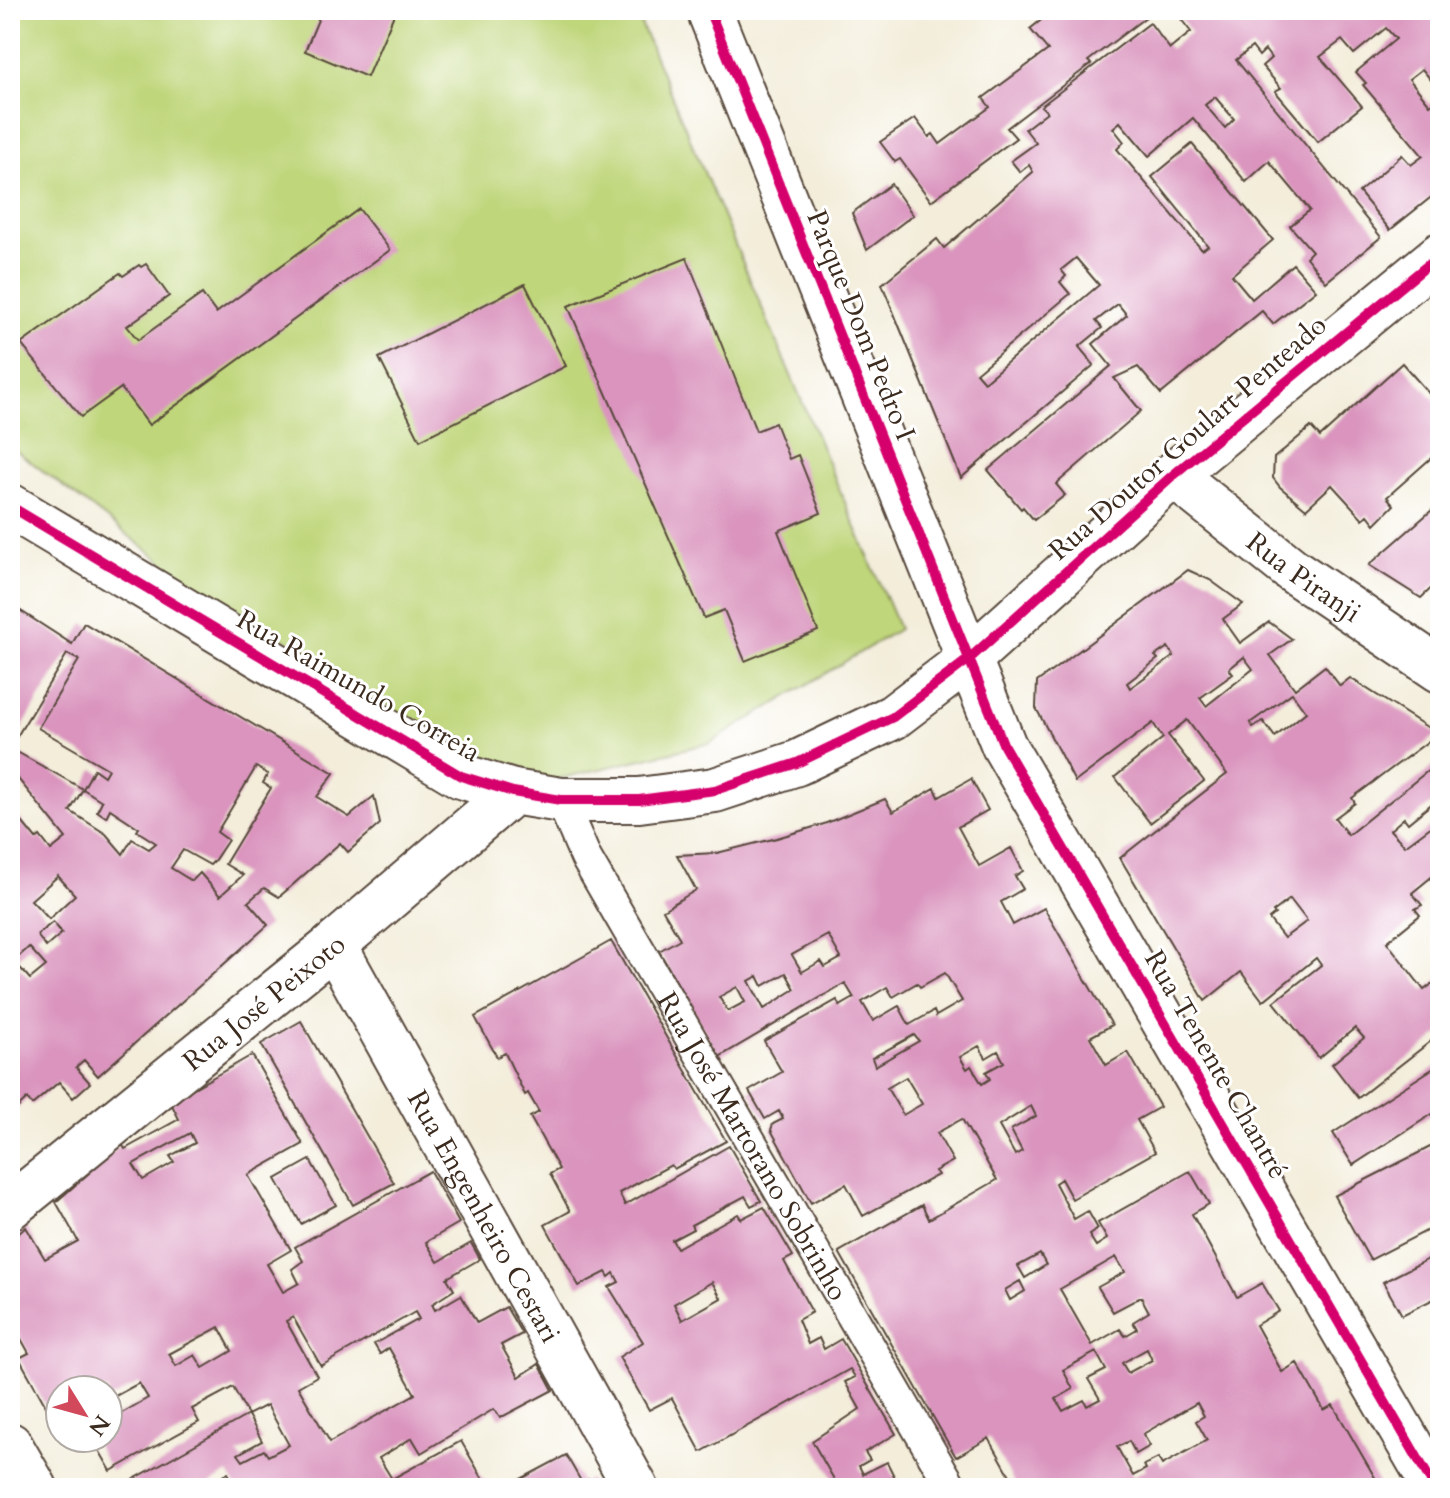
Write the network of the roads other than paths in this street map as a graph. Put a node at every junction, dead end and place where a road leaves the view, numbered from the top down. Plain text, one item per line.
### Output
1 (709, 10) edge
2 (1440, 255) edge
3 (1173, 475) junction
4 (10, 506) edge
5 (969, 659) junction
6 (1440, 670) edge
7 (513, 792) junction
8 (561, 800) junction
9 (334, 945) junction
10 (10, 1207) edge
11 (10, 1445) edge
12 (35, 1488) edge
13 (636, 1488) edge
14 (952, 1488) edge
15 (1435, 1488) edge

1 - 5 street, Parque Dom Pedro I
2 - 3 street, Rua Doutor Goulart Penteado
3 - 5 street, Rua Doutor Goulart Penteado
3 - 6 street, Rua Piranji
4 - 7 street, Rua Raimundo Correia
5 - 8 street, Rua Raimundo Correia
5 - 15 street, Rua Tenente Chantré
7 - 8 street, Rua Raimundo Correia
7 - 9 street, Rua José Peixoto
8 - 14 lane, Rua José Martorano Sobrinho
9 - 10 street, Rua José Peixoto
9 - 13 street, Rua Engenheiro Cestari
11 - 12 street

